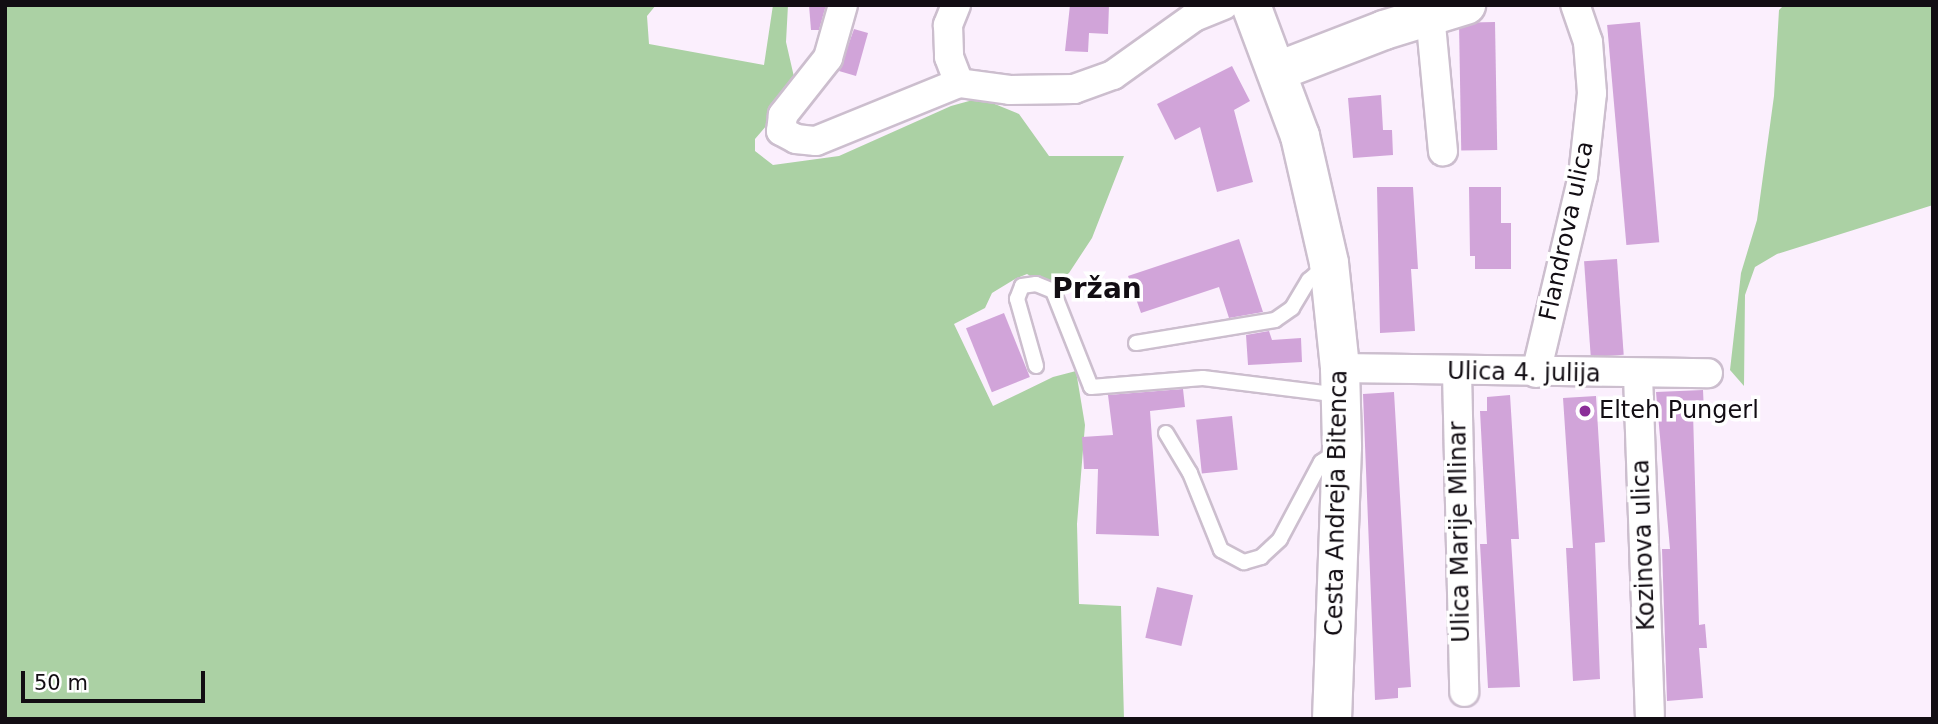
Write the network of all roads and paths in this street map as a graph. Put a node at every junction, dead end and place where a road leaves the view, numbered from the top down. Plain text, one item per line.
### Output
1 (843, 5) edge
2 (957, 5) edge
3 (1224, 5) edge
4 (1251, 5) edge
5 (1575, 5) edge
6 (1448, 10) edge
7 (1278, 71) junction
8 (960, 83) junction
9 (1443, 151) dead end
10 (1329, 263) junction
11 (1136, 343) dead end
12 (1036, 366) dead end
13 (1457, 372) junction
14 (1536, 373) junction
15 (1708, 373) dead end
16 (1638, 375) junction
17 (1341, 382) junction
18 (1166, 433) dead end
19 (1342, 447) junction
20 (1464, 692) dead end
21 (1650, 715) dead end
22 (1332, 719) edge

1 - 8 street
2 - 8 street
3 - 8 street
4 - 7 street, Cesta Andreja Bitenca
5 - 14 street, Flandrova ulica
6 - 7 street
6 - 9 street
7 - 10 street, Cesta Andreja Bitenca
10 - 11 lane
10 - 17 street, Cesta Andreja Bitenca
12 - 17 lane
13 - 14 street, Ulica 4. julija
13 - 17 street, Ulica 4. julija
13 - 20 street, Ulica Marije Mlinar
14 - 16 street, Ulica 4. julija
15 - 16 street, Ulica 4. julija
16 - 21 street, Kozinova ulica
17 - 19 street, Cesta Andreja Bitenca
18 - 19 lane
19 - 22 street, Cesta Andreja Bitenca

